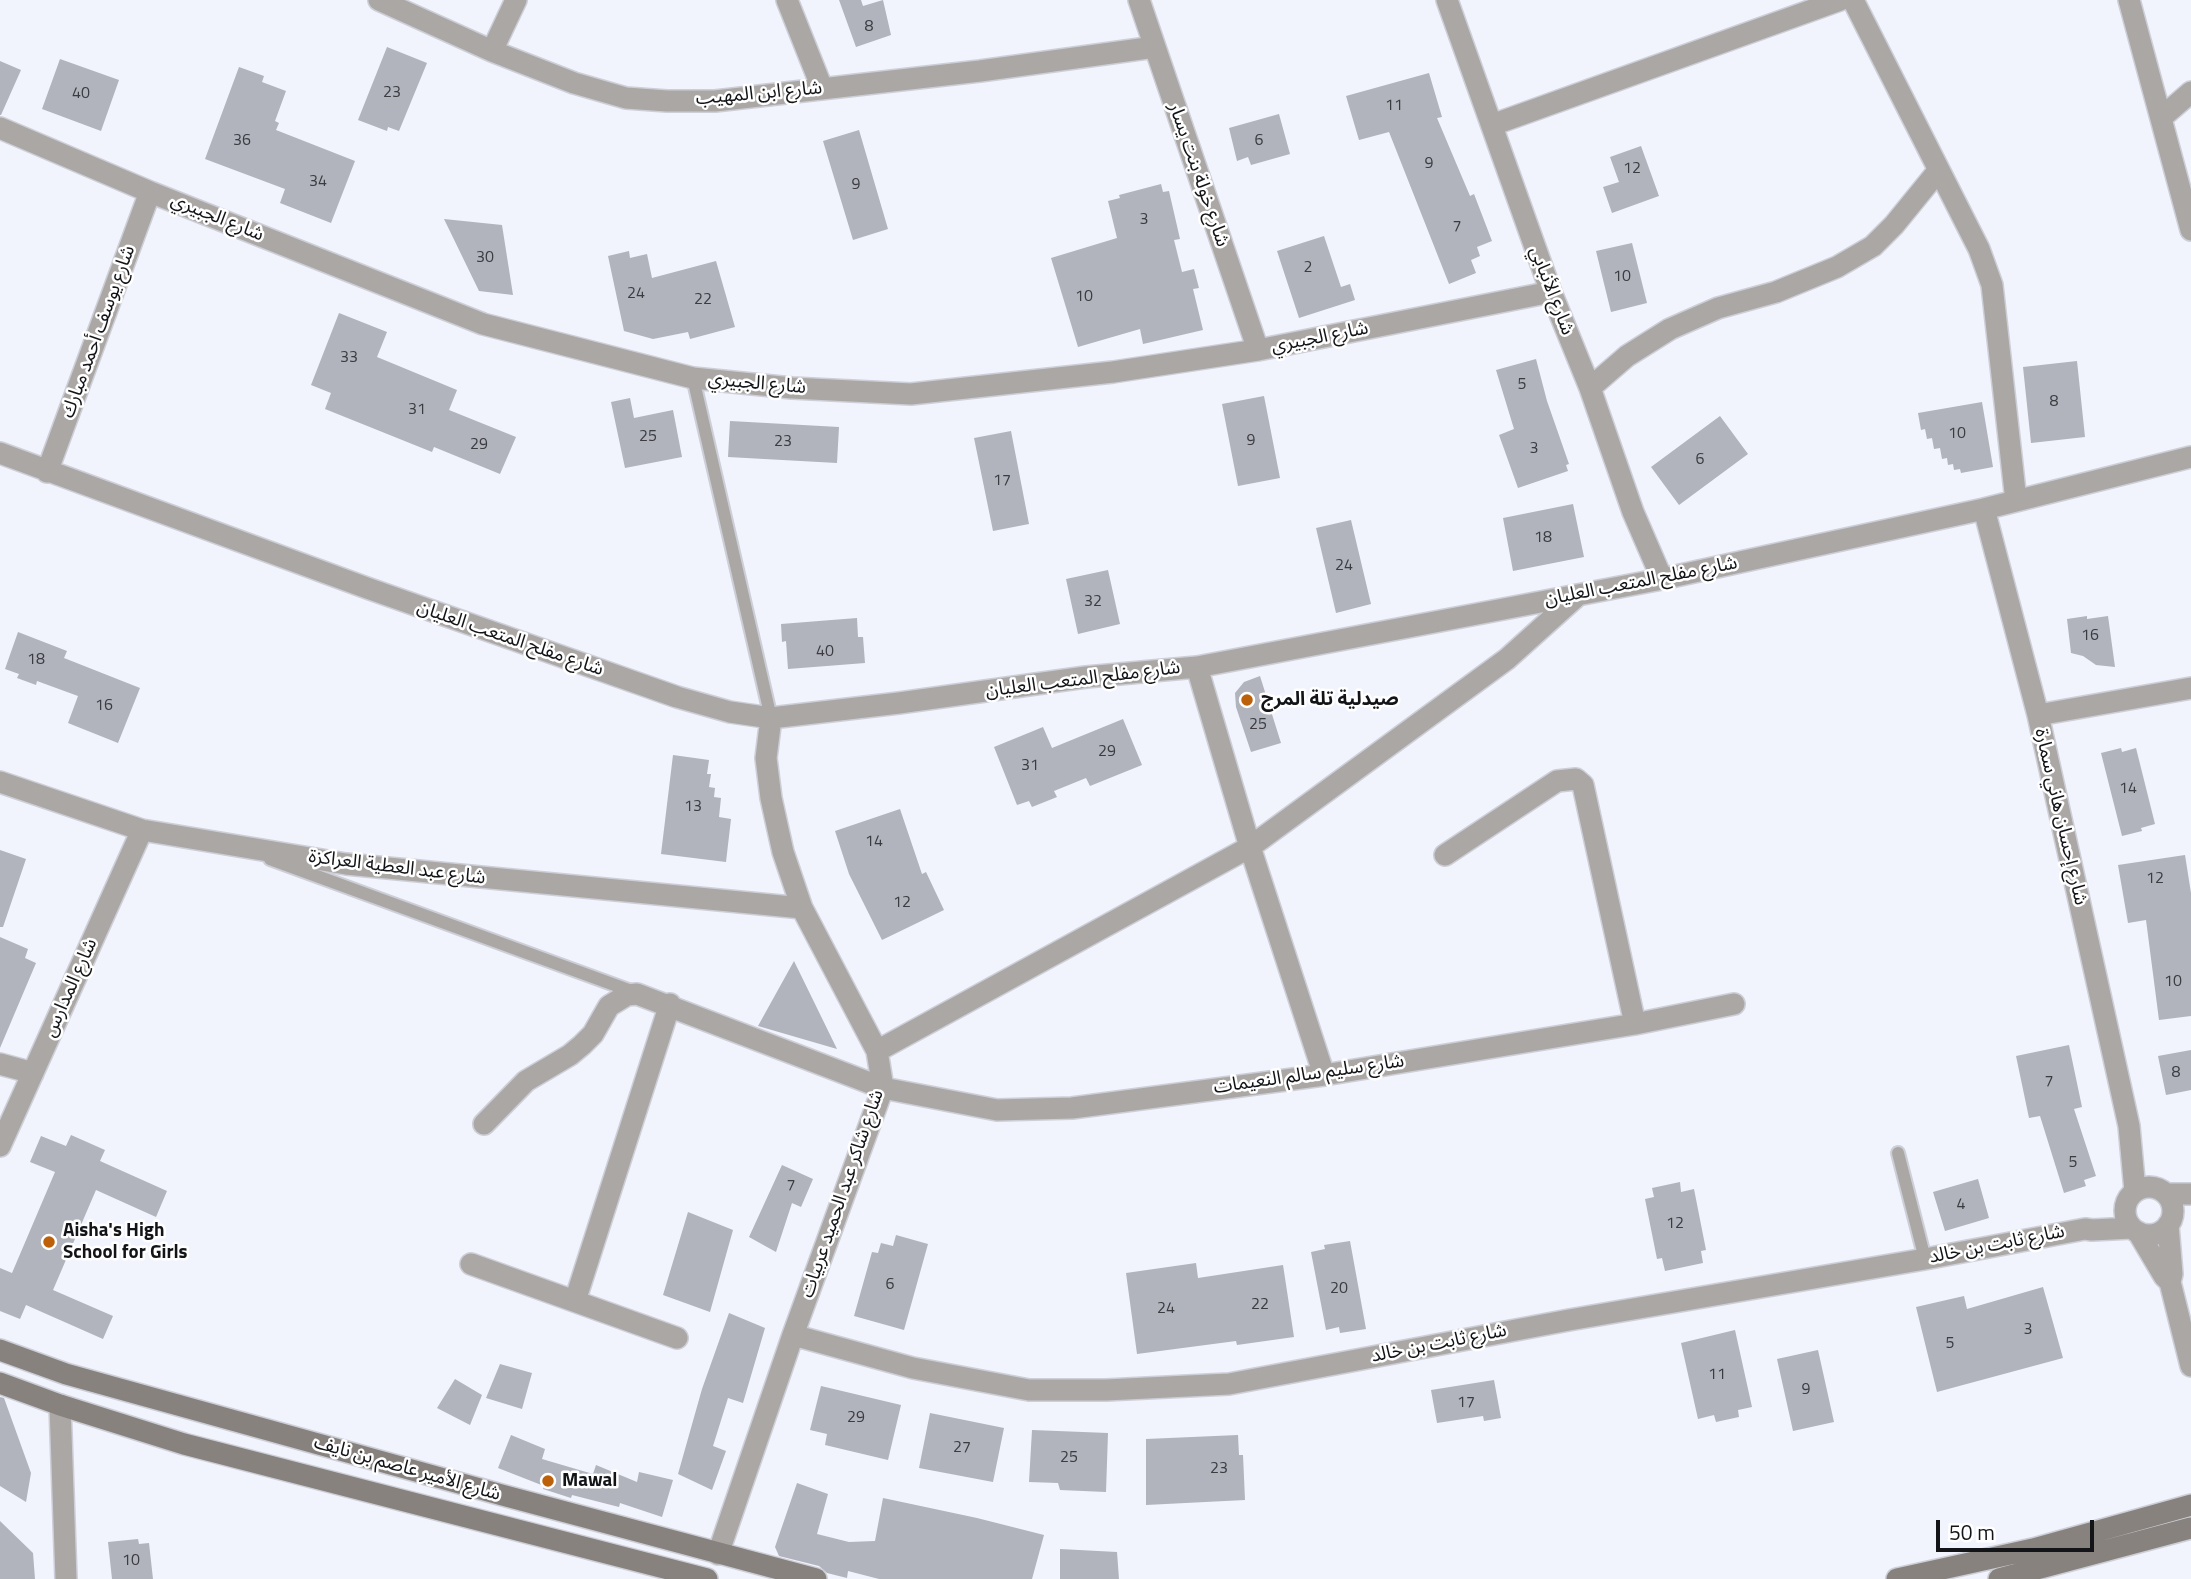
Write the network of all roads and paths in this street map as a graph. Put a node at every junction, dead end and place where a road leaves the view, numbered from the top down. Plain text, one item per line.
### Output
1 (379, 0) edge
2 (516, 0) edge
3 (787, 0) edge
4 (1139, 0) edge
5 (1447, 0) edge
6 (1840, 0) edge
7 (1853, 0) edge
8 (2129, 0) edge
9 (1155, 47) junction
10 (492, 51) junction
11 (821, 88) junction
12 (2191, 92) edge
13 (2161, 118) junction
14 (1492, 125) junction
15 (0, 128) edge
16 (1938, 171) junction
17 (150, 192) junction
18 (2191, 230) edge
19 (1551, 292) junction
20 (1258, 350) junction
21 (692, 378) junction
22 (1590, 388) junction
23 (0, 453) edge
24 (2191, 457) edge
25 (47, 472) junction
26 (2016, 501) junction
27 (1984, 509) junction
28 (1662, 579) junction
29 (1577, 596) junction
30 (1196, 667) junction
31 (2191, 688) edge
32 (2038, 715) junction
33 (771, 718) junction
34 (0, 782) edge
35 (142, 830) junction
36 (233, 846) junction
37 (1250, 847) junction
38 (1444, 855) dead end
39 (803, 908) junction
40 (638, 994) junction
41 (670, 1004) junction
42 (1734, 1004) dead end
43 (1635, 1024) junction
44 (877, 1051) junction
45 (0, 1064) edge
46 (33, 1073) junction
47 (1324, 1075) junction
48 (883, 1088) junction
49 (484, 1124) dead end
50 (0, 1146) edge
51 (1898, 1153) dead end
52 (2145, 1194) junction
53 (2191, 1194) edge
54 (2177, 1217) edge
55 (2085, 1229) junction
56 (2135, 1230) junction
57 (1925, 1259) junction
58 (471, 1264) dead end
59 (2170, 1282) junction
60 (575, 1301) junction
61 (793, 1335) junction
62 (677, 1338) dead end
63 (0, 1350) edge
64 (2191, 1366) edge
65 (0, 1383) edge
66 (60, 1405) junction
67 (2191, 1505) edge
68 (2191, 1528) edge
69 (718, 1554) junction
70 (699, 1578) edge
71 (66, 1579) edge
72 (817, 1579) edge
73 (1897, 1579) edge
74 (1999, 1579) edge

1 - 10 street, شارع ابن المهيب
2 - 10 street
3 - 11 street
4 - 9 street, شارع خولة بنت يسار
5 - 14 street, شارع الأنبابي
6 - 14 street
7 - 16 street
8 - 13 street
9 - 11 street, شارع ابن المهيب
9 - 20 street, شارع خولة بنت يسار
10 - 11 street, شارع ابن المهيب
12 - 13 street
13 - 18 street
14 - 19 street, شارع الأنبابي
15 - 17 street, شارع الجبيري
16 - 22 street
16 - 26 street
17 - 21 street, شارع الجبيري
17 - 25 street, شارع يوسف أحمد مبارك
19 - 20 street, شارع الجبيري
19 - 22 street, شارع الأنبابي
20 - 21 street, شارع الجبيري
21 - 33 lane
22 - 28 street, شارع الأنبابي
23 - 25 street, شارع مفلح المتعب العليان
24 - 26 street, شارع مفلح المتعب العليان
25 - 33 street, شارع مفلح المتعب العليان
26 - 27 street, شارع مفلح المتعب العليان
27 - 28 street, شارع مفلح المتعب العليان
27 - 32 street, شارع إحسان هاني سمارة
28 - 29 street, شارع مفلح المتعب العليان
29 - 30 street, شارع مفلح المتعب العليان
29 - 37 street
30 - 33 street, شارع مفلح المتعب العليان
30 - 37 street
31 - 32 street
32 - 52 street, شارع إحسان هاني سمارة
33 - 39 street, شارع شاكر عبد الحميد عربيات
34 - 35 street, شارع عبد العطية العراكزة
35 - 36 street, شارع عبد العطية العراكزة
35 - 46 street, شارع المدارس
36 - 39 street, شارع عبد العطية العراكزة
36 - 40 lane
37 - 44 street
37 - 47 street
38 - 43 street
39 - 44 street, شارع شاكر عبد الحميد عربيات
40 - 41 street, شارع سليم سالم النعيمات
40 - 49 street
41 - 48 street, شارع سليم سالم النعيمات
41 - 60 street
42 - 43 street, شارع سليم سالم النعيمات
43 - 47 street, شارع سليم سالم النعيمات
44 - 48 street, شارع شاكر عبد الحميد عربيات
45 - 46 street
46 - 50 street, شارع المدارس
47 - 48 street, شارع سليم سالم النعيمات
48 - 61 street, شارع شاكر عبد الحميد عربيات
51 - 57 lane
52 - 53 street
52 - 54 street
52 - 55 street, شارع ثابت بن خالد
52 - 56 street
54 - 56 street, شارع ثابت بن خالد
54 - 59 street
55 - 56 street, شارع ثابت بن خالد
55 - 57 street, شارع ثابت بن خالد
56 - 59 street
57 - 61 street, شارع ثابت بن خالد
58 - 60 street
59 - 64 street
60 - 62 street
61 - 69 street, شارع شاكر عبد الحميد عربيات
63 - 69 main road, شارع الأمير عاصم بن نايف
65 - 66 main road, شارع الأمير عاصم بن نايف
66 - 70 main road, شارع الأمير عاصم بن نايف
66 - 71 street
67 - 73 main road
68 - 74 main road
69 - 72 main road, شارع الأمير عاصم بن نايف

